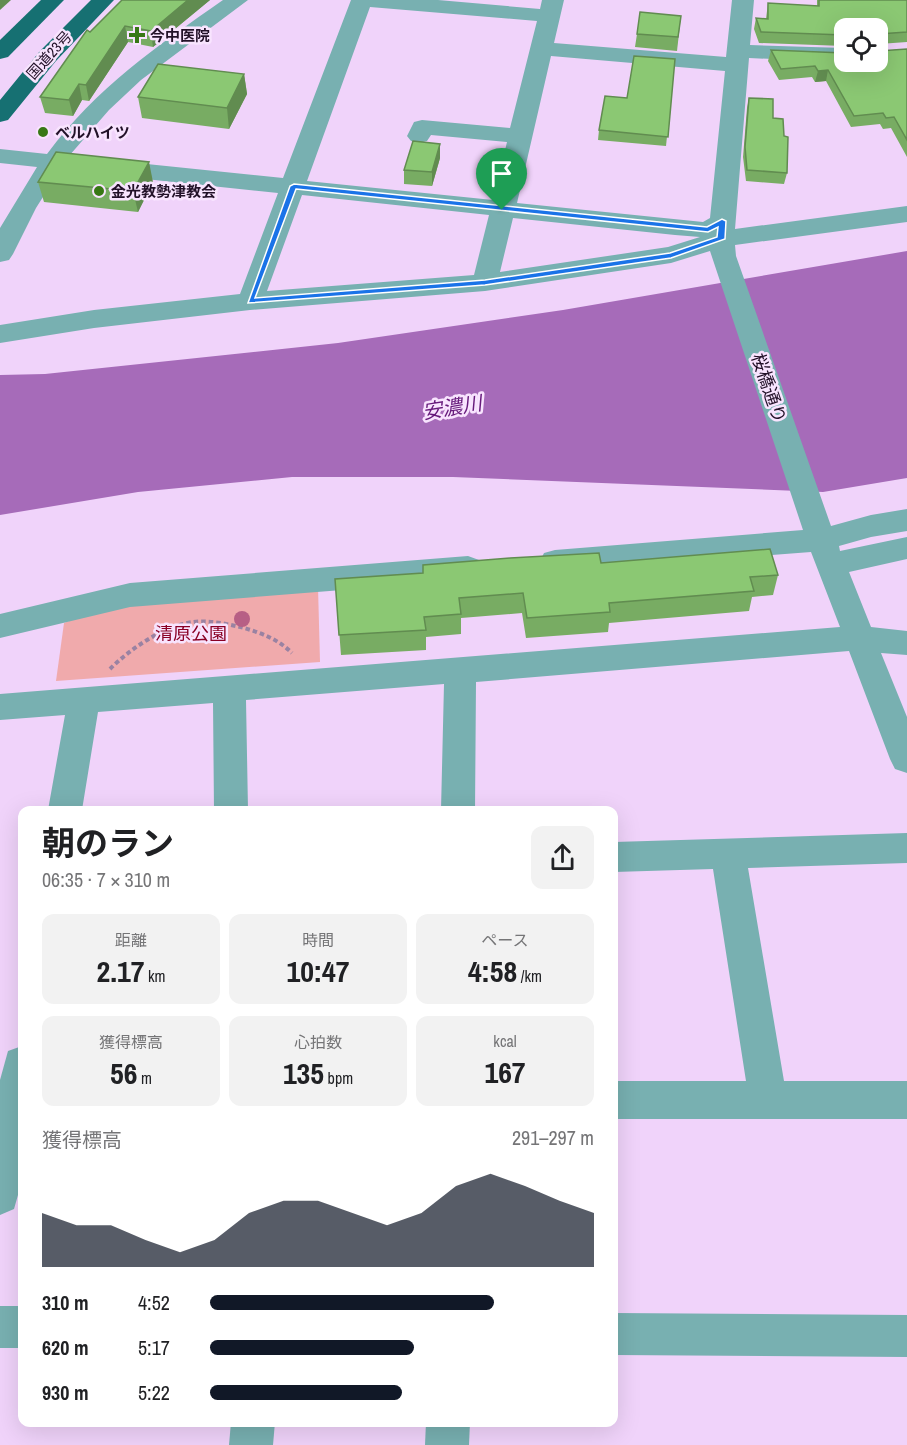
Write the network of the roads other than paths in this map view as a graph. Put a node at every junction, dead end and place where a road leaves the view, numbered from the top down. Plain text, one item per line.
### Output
1 (52, 0) edge
2 (104, 0) edge
3 (237, 0) edge
4 (743, 0) edge
5 (551, 8) edge
6 (541, 49) junction
7 (0, 52) edge
8 (834, 56) edge
9 (738, 58) junction
10 (0, 115) edge
11 (419, 136) dead end
12 (520, 136) junction
13 (0, 156) edge
14 (52, 162) junction
15 (294, 186) junction
16 (502, 210) junction
17 (907, 213) edge
18 (675, 227) junction
19 (722, 239) junction
20 (696, 248) junction
21 (0, 254) edge
22 (485, 283) junction
23 (250, 301) junction
24 (0, 334) edge
25 (907, 520) edge
26 (907, 548) edge
27 (827, 553) junction
28 (0, 626) edge
29 (861, 638) junction
30 (907, 643) edge
31 (460, 671) junction
32 (229, 689) junction
33 (84, 701) junction
34 (0, 707) edge
35 (907, 759) edge
36 (66, 806) edge
37 (231, 806) edge
38 (458, 806) edge
39 (907, 848) edge
40 (728, 854) junction
41 (618, 857) edge
42 (15, 1090) edge
43 (618, 1100) edge
44 (768, 1100) junction
45 (907, 1100) edge
46 (0, 1195) edge
47 (0, 1327) edge
48 (18, 1328) edge
49 (618, 1334) edge
50 (907, 1336) edge
51 (253, 1427) edge
52 (448, 1427) edge
53 (251, 1445) edge
54 (447, 1445) edge

1 - 7 highway, 国道23号
2 - 10 highway, 国道23号
3 - 14 street
4 - 9 street, 桜橋通り
5 - 6 street
5 - 15 street
6 - 9 street
6 - 12 street
8 - 9 street
9 - 19 street, 桜橋通り
11 - 12 street
12 - 16 street
13 - 14 street
14 - 15 street
14 - 21 street
15 - 16 street
15 - 23 street
16 - 18 street
16 - 22 street
17 - 19 street
18 - 19 street
18 - 20 street
19 - 20 street
19 - 27 street, 桜橋通り
20 - 22 street
22 - 23 street
23 - 24 street
25 - 27 street
26 - 27 street
27 - 28 street
27 - 29 street, 桜橋通り
29 - 30 street
29 - 31 street
29 - 35 street, 桜橋通り
31 - 32 street
31 - 38 street
32 - 33 street
32 - 37 street
33 - 34 street
33 - 36 street
39 - 40 street
40 - 41 street
40 - 44 street
42 - 46 street
43 - 44 street
44 - 45 street
47 - 48 street
49 - 50 street
51 - 53 street
52 - 54 street

